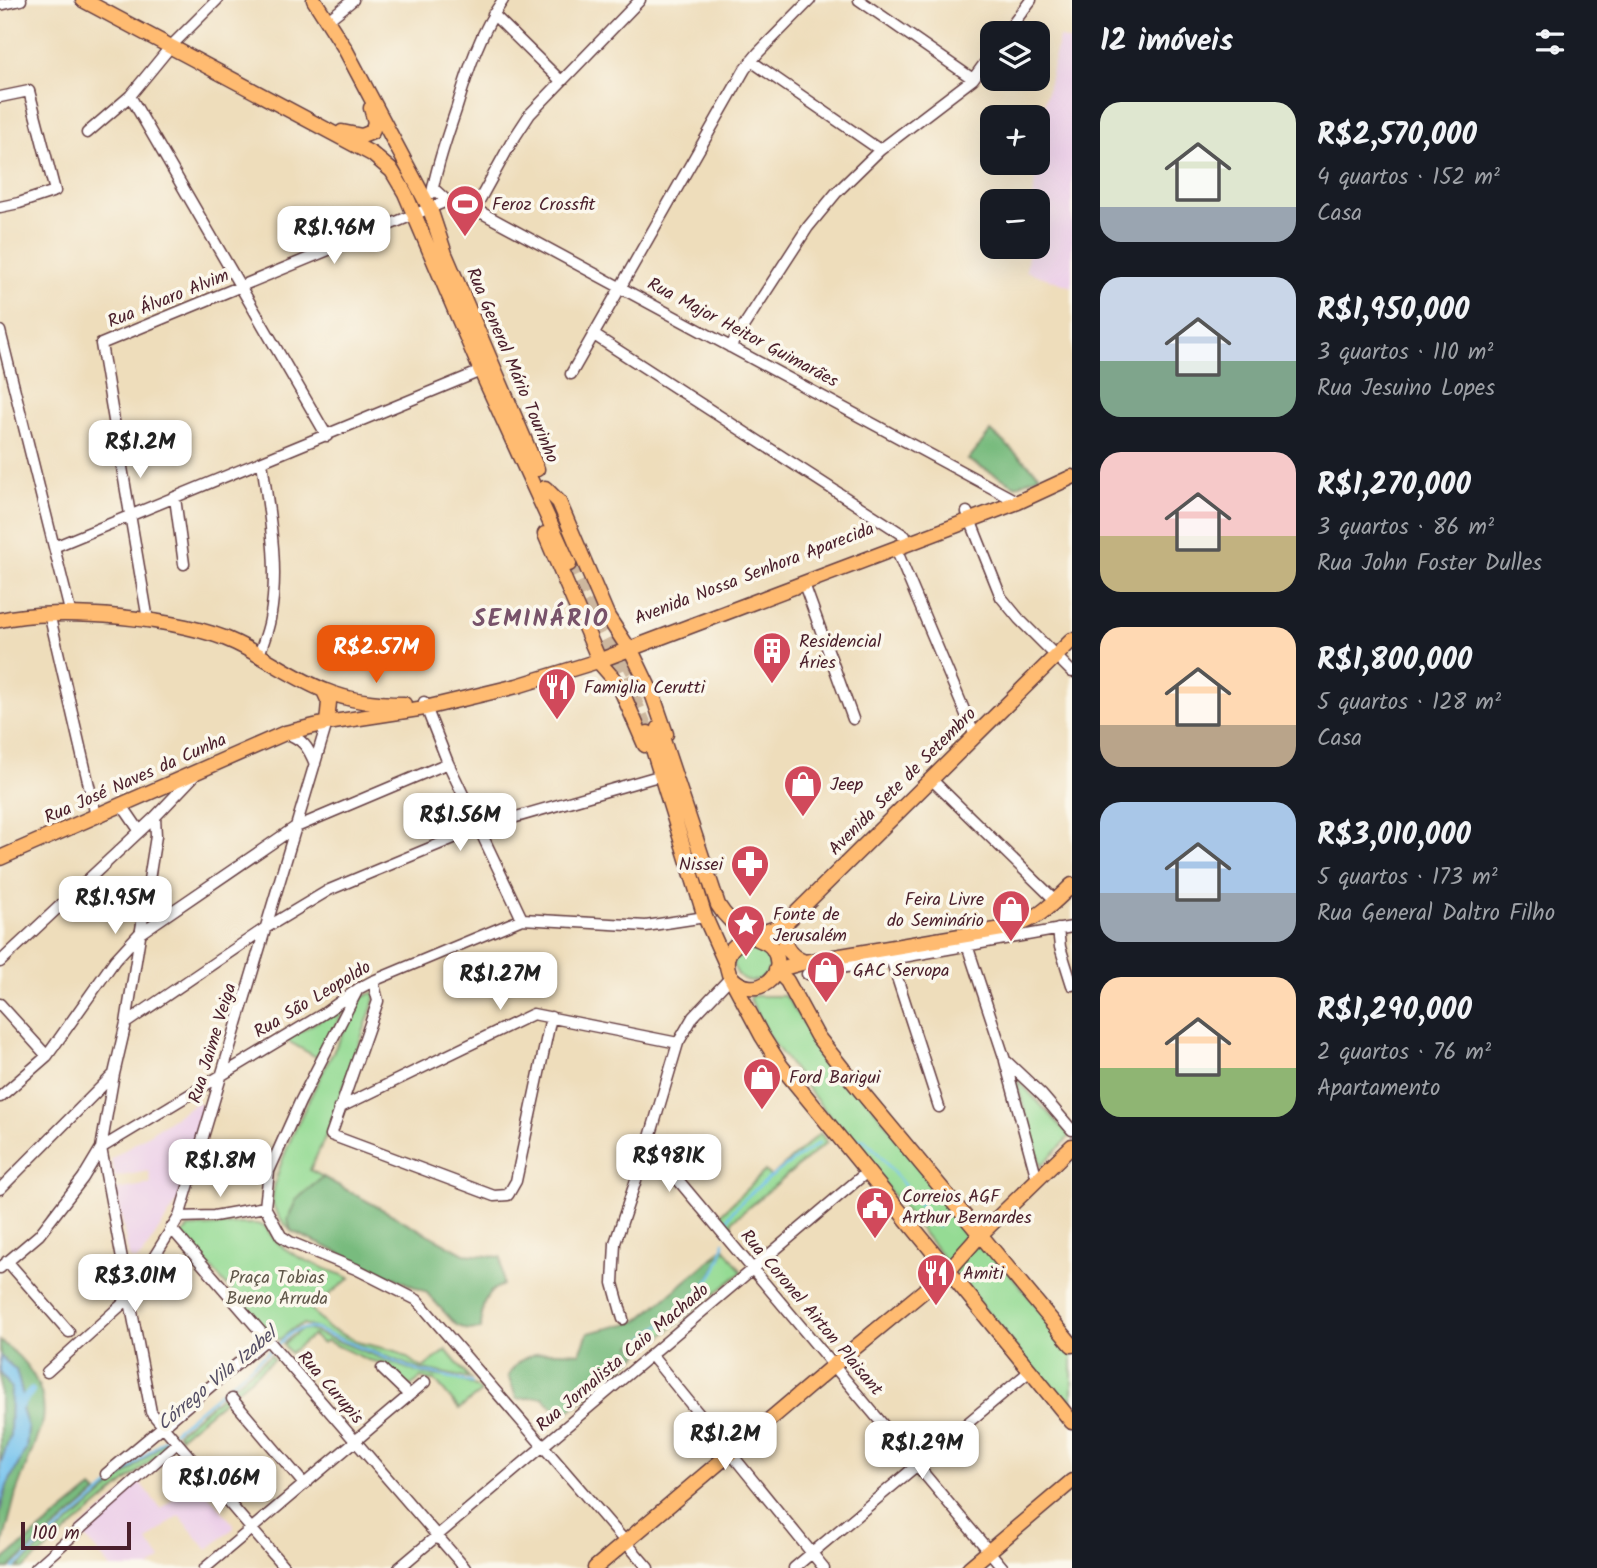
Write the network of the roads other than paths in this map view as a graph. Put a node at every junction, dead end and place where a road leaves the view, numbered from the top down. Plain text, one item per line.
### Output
1 (21, 0) edge
2 (83, 0) edge
3 (217, 0) edge
4 (314, 0) edge
5 (353, 0) edge
6 (503, 0) edge
7 (640, 0) edge
8 (810, 0) edge
9 (859, 0) edge
10 (1031, 0) edge
11 (0, 5) edge
12 (493, 14) junction
13 (328, 20) junction
14 (1015, 21) edge
15 (171, 46) junction
16 (751, 61) junction
17 (980, 69) edge
18 (973, 79) junction
19 (561, 81) junction
20 (364, 83) junction
21 (130, 96) junction
22 (0, 97) edge
23 (325, 127) junction
24 (87, 132) dead end
25 (880, 150) junction
26 (436, 170) junction
27 (414, 180) junction
28 (433, 188) junction
29 (447, 201) junction
30 (0, 207) edge
31 (429, 209) junction
32 (474, 210) junction
33 (415, 215) junction
34 (241, 287) junction
35 (620, 288) junction
36 (0, 331) edge
37 (594, 335) junction
38 (730, 347) junction
39 (481, 371) junction
40 (571, 374) dead end
41 (327, 436) junction
42 (262, 462) junction
43 (1072, 467) edge
44 (1072, 477) edge
45 (541, 490) junction
46 (175, 498) junction
47 (1013, 500) junction
48 (130, 516) junction
49 (969, 517) junction
50 (905, 536) junction
51 (54, 547) junction
52 (896, 549) junction
53 (573, 563) tunnel mouth
54 (184, 564) dead end
55 (804, 584) junction
56 (49, 613) junction
57 (71, 615) junction
58 (0, 620) edge
59 (148, 620) junction
60 (1072, 640) edge
61 (628, 646) junction
62 (259, 655) junction
63 (1056, 656) junction
64 (597, 657) junction
65 (1072, 673) edge
66 (324, 691) junction
67 (425, 705) junction
68 (853, 719) dead end
69 (327, 723) junction
70 (653, 730) tunnel mouth
71 (285, 733) junction
72 (975, 736) junction
73 (448, 763) junction
74 (315, 764) junction
75 (200, 769) junction
76 (655, 777) junction
77 (932, 779) junction
78 (118, 806) junction
79 (680, 811) junction
80 (96, 816) junction
81 (155, 817) junction
82 (294, 828) junction
83 (478, 828) junction
84 (139, 831) junction
85 (0, 858) edge
86 (1072, 885) edge
87 (1056, 901) junction
88 (705, 917) junction
89 (522, 919) junction
90 (735, 923) junction
91 (785, 925) junction
92 (1072, 927) edge
93 (1008, 928) junction
94 (264, 929) junction
95 (1058, 929) junction
96 (139, 934) junction
97 (752, 937) junction
98 (983, 942) junction
99 (967, 945) junction
100 (841, 957) junction
101 (891, 959) junction
102 (115, 960) junction
103 (0, 962) edge
104 (856, 965) junction
105 (806, 968) junction
106 (134, 969) junction
107 (729, 971) junction
108 (784, 973) junction
109 (373, 981) junction
110 (1072, 985) edge
111 (358, 989) junction
112 (0, 1004) edge
113 (551, 1017) junction
114 (126, 1023) junction
115 (678, 1043) junction
116 (47, 1056) junction
117 (1005, 1060) junction
118 (114, 1074) junction
119 (220, 1075) junction
120 (0, 1097) edge
121 (939, 1107) dead end
122 (339, 1108) junction
123 (1072, 1130) edge
124 (648, 1144) junction
125 (1072, 1146) edge
126 (101, 1148) junction
127 (867, 1172) junction
128 (1037, 1180) junction
129 (0, 1189) edge
130 (265, 1207) junction
131 (179, 1217) junction
132 (171, 1228) junction
133 (981, 1234) junction
134 (3, 1264) edge
135 (753, 1269) junction
136 (948, 1271) junction
137 (128, 1299) junction
138 (623, 1319) dead end
139 (69, 1332) dead end
140 (271, 1344) junction
141 (1072, 1345) edge
142 (651, 1355) junction
143 (834, 1365) junction
144 (382, 1369) dead end
145 (1030, 1371) junction
146 (47, 1372) dead end
147 (425, 1382) dead end
148 (409, 1395) junction
149 (232, 1399) dead end
150 (1072, 1422) edge
151 (170, 1434) junction
152 (355, 1441) junction
153 (544, 1446) junction
154 (731, 1454) junction
155 (916, 1464) junction
156 (106, 1474) dead end
157 (1072, 1480) edge
158 (304, 1484) junction
159 (251, 1529) junction
160 (438, 1535) junction
161 (626, 1541) junction
162 (989, 1551) junction
163 (811, 1553) junction
164 (36, 1568) edge
165 (205, 1568) edge
166 (285, 1568) edge
167 (399, 1568) edge
168 (465, 1568) edge
169 (596, 1568) edge
170 (648, 1568) edge
171 (794, 1568) edge
172 (824, 1568) edge
173 (969, 1568) edge
174 (1003, 1568) edge

1 - 11 street
2 - 15 main road
3 - 15 street
4 - 13 main road, Rua General Mário Tourinho
5 - 13 street
6 - 12 street
7 - 19 street
8 - 16 street
9 - 18 street
10 - 14 street
12 - 19 street
12 - 26 street
13 - 20 main road, Rua General Mário Tourinho
15 - 21 street
15 - 23 main road
16 - 25 street
16 - 35 street
17 - 18 street
18 - 25 street
19 - 32 street
20 - 23 main road
20 - 27 main road, Rua General Mário Tourinho
21 - 24 street
21 - 34 street
22 - 30 street
23 - 33 main road
25 - 38 street
26 - 27 street
26 - 28 street
27 - 31 main road, Rua General Mário Tourinho
28 - 29 street, Rua Major Heitor Guimarães
28 - 31 street
29 - 31 street
29 - 32 street, Rua Major Heitor Guimarães
31 - 33 street, Rua Álvaro Alvim
31 - 45 main road, Rua General Mário Tourinho
32 - 35 street, Rua Major Heitor Guimarães
33 - 34 street, Rua Álvaro Alvim
33 - 39 main road, Rua General Mário Tourinho
34 - 41 street
34 - 48 street, Rua Álvaro Alvim
35 - 37 street
35 - 38 street, Rua Major Heitor Guimarães
36 - 51 street
37 - 40 street
37 - 50 street
38 - 47 street, Rua Major Heitor Guimarães
39 - 41 street
39 - 45 main road, Rua General Mário Tourinho
41 - 42 street
42 - 46 street
42 - 62 street
43 - 47 main road, Avenida Nossa Senhora Aparecida
44 - 47 main road, Avenida Nossa Senhora Aparecida
45 - 53 main road, Rua General Mário Tourinho
45 - 61 main road
45 - 64 main road
46 - 48 street
46 - 54 street
47 - 49 main road, Avenida Nossa Senhora Aparecida
48 - 51 street
48 - 59 street, Rua Álvaro Alvim
49 - 50 main road, Avenida Nossa Senhora Aparecida
49 - 52 main road, Avenida Nossa Senhora Aparecida
49 - 63 street
50 - 61 main road, Avenida Nossa Senhora Aparecida
51 - 57 street
52 - 55 main road, Avenida Nossa Senhora Aparecida
52 - 72 street
55 - 61 main road, Avenida Nossa Senhora Aparecida
55 - 68 street
56 - 57 main road, Avenida Nossa Senhora Aparecida
56 - 58 main road, Avenida Nossa Senhora Aparecida
56 - 80 street
57 - 59 main road, Avenida Nossa Senhora Aparecida
59 - 62 main road, Avenida Nossa Senhora Aparecida
60 - 63 main road, Avenida Sete de Setembro
61 - 64 main road, Avenida Nossa Senhora Aparecida
61 - 79 main road
62 - 66 main road, Avenida Nossa Senhora Aparecida
63 - 65 street
63 - 72 main road, Avenida Sete de Setembro
64 - 67 main road, Avenida Nossa Senhora Aparecida
64 - 76 main road
66 - 67 main road, Avenida Nossa Senhora Aparecida
66 - 69 main road
67 - 69 main road, Rua José Naves da Cunha
67 - 73 street
69 - 71 main road, Rua José Naves da Cunha
69 - 74 street, Rua Jaime Veiga
70 - 79 main road
71 - 74 street
71 - 75 main road, Rua José Naves da Cunha
72 - 77 main road, Avenida Sete de Setembro
73 - 82 street
73 - 83 street
74 - 82 street, Rua Jaime Veiga
75 - 78 main road, Rua José Naves da Cunha
75 - 81 street
76 - 79 main road
76 - 83 street
77 - 87 street
77 - 91 main road, Avenida Sete de Setembro
78 - 80 main road, Rua José Naves da Cunha
78 - 84 street
79 - 88 main road
79 - 90 main road
80 - 85 main road, Rua José Naves da Cunha
81 - 84 street
81 - 96 street
82 - 94 street, Rua Jaime Veiga
82 - 96 street
83 - 89 street
83 - 94 street
84 - 103 street
86 - 87 main road
87 - 93 main road
88 - 89 street, Rua São Leopoldo
88 - 90 main road
88 - 107 main road
89 - 109 street, Rua São Leopoldo
90 - 97 main road
91 - 97 main road, Avenida Sete de Setembro
91 - 105 main road
92 - 95 street
93 - 98 main road
93 - 100 main road
94 - 114 street
94 - 119 street, Rua Jaime Veiga
95 - 98 street
95 - 110 street
96 - 102 street
96 - 106 street
97 - 107 main road
97 - 108 main road
98 - 99 street
99 - 101 street
99 - 117 street
100 - 104 main road
100 - 105 main road
101 - 104 street
101 - 121 street
102 - 106 street
102 - 116 street
104 - 105 street
105 - 108 main road
106 - 114 street
107 - 108 main road
107 - 115 street
107 - 127 main road
108 - 133 main road
109 - 111 street, Rua São Leopoldo
109 - 122 street
111 - 119 street, Rua São Leopoldo
111 - 130 street
112 - 116 street
113 - 115 street
113 - 122 street
113 - 122 street
114 - 118 street
115 - 124 street
116 - 120 street
117 - 123 street
117 - 128 street
118 - 126 street
118 - 129 street
119 - 126 street, Rua São Leopoldo
119 - 131 street, Rua Jaime Veiga
124 - 135 street, Rua Coronel Airton Plaisant
124 - 138 street
125 - 128 main road
126 - 134 street, Rua São Leopoldo
126 - 137 street
127 - 135 street, Rua Jornalista Caio Machado
127 - 136 main road
128 - 133 main road
130 - 131 street
130 - 153 street
131 - 132 street, Rua Jaime Veiga
132 - 137 street, Rua Jaime Veiga
132 - 140 street, Rua Curupis
133 - 136 main road
133 - 141 main road
134 - 139 street
135 - 142 street, Rua Jornalista Caio Machado
135 - 143 street, Rua Coronel Airton Plaisant
136 - 143 main road
136 - 145 main road
137 - 146 street, Rua Jaime Veiga
137 - 151 street
140 - 151 street
140 - 152 street, Rua Curupis
142 - 153 street, Rua Jornalista Caio Machado
142 - 154 street
143 - 154 main road
143 - 155 street, Rua Coronel Airton Plaisant
144 - 148 street
145 - 150 main road
145 - 155 street
147 - 148 street
148 - 152 street
149 - 158 street
151 - 156 street
151 - 159 street
151 - 164 street
152 - 158 street
152 - 160 street, Rua Curupis
153 - 160 street, Rua Jornalista Caio Machado
153 - 161 street
154 - 161 main road
154 - 163 street
155 - 162 street, Rua Coronel Airton Plaisant
155 - 163 street
157 - 162 main road
158 - 159 street
159 - 165 street
159 - 166 street
160 - 167 street, Rua Jornalista Caio Machado
160 - 168 street, Rua Curupis
161 - 169 main road
161 - 170 street
162 - 173 main road
162 - 174 street, Rua Coronel Airton Plaisant
163 - 171 street
163 - 172 street

